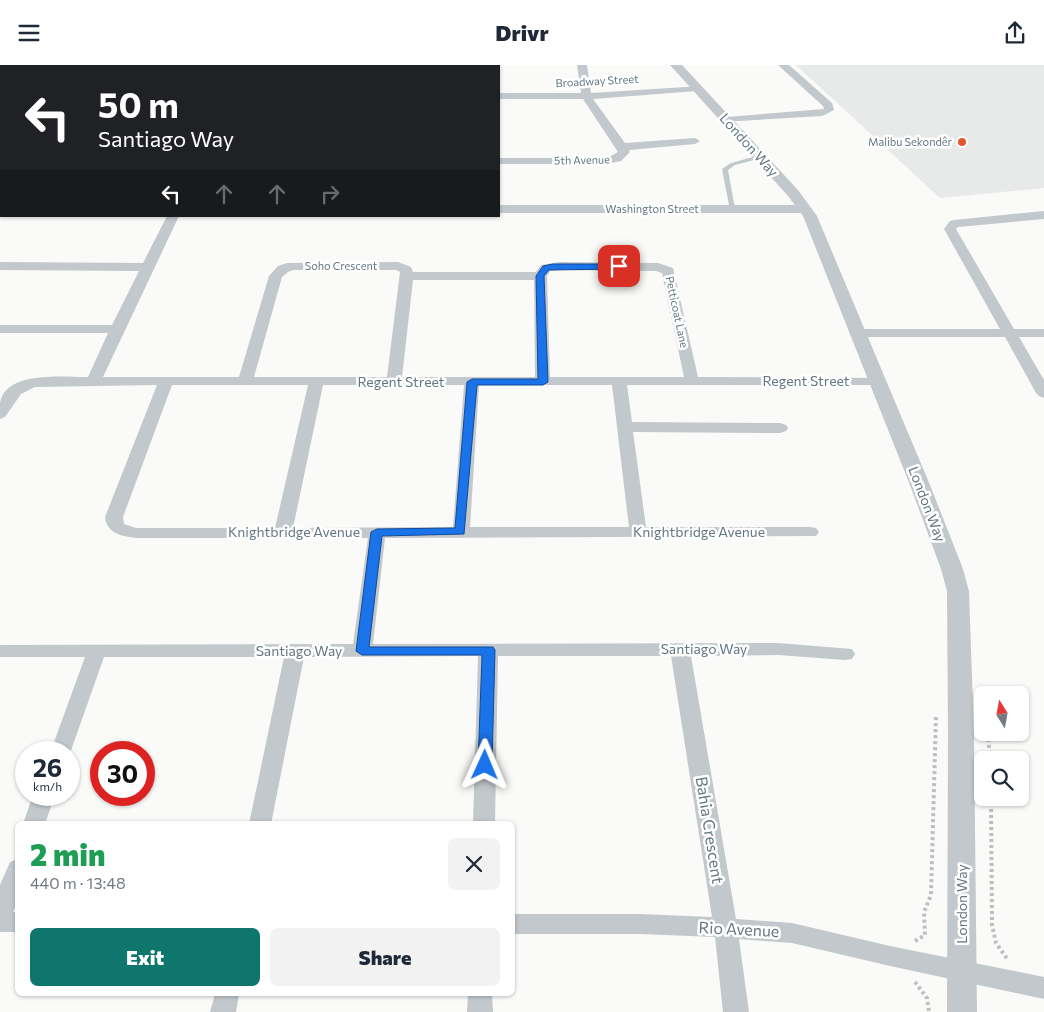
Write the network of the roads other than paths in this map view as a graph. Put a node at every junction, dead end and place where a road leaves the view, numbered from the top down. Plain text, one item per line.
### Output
1 (582, 65) edge
2 (676, 65) edge
3 (783, 65) edge
4 (697, 88) junction
5 (500, 96) edge
6 (586, 96) junction
7 (726, 120) junction
8 (695, 141) dead end
9 (622, 147) junction
10 (760, 157) junction
11 (500, 161) edge
12 (500, 209) edge
13 (732, 209) junction
14 (806, 209) junction
15 (1044, 215) edge
16 (173, 217) edge
17 (0, 266) edge
18 (148, 267) junction
19 (407, 276) junction
20 (540, 276) junction
21 (0, 329) edge
22 (117, 329) junction
23 (857, 333) junction
24 (1010, 333) junction
25 (1044, 333) edge
26 (94, 380) junction
27 (166, 381) junction
28 (692, 381) junction
29 (877, 381) junction
30 (245, 382) junction
31 (316, 382) junction
32 (394, 382) junction
33 (472, 382) junction
34 (543, 382) junction
35 (620, 382) junction
36 (1043, 389) edge
37 (0, 413) edge
38 (624, 427) junction
39 (780, 428) dead end
40 (460, 531) junction
41 (283, 532) junction
42 (377, 532) junction
43 (638, 532) junction
44 (810, 532) dead end
45 (680, 649) junction
46 (488, 650) junction
47 (0, 651) edge
48 (97, 651) junction
49 (295, 651) junction
50 (362, 651) junction
51 (845, 654) dead end
52 (64, 741) edge
53 (40, 806) edge
54 (35, 821) edge
55 (261, 821) edge
56 (484, 821) edge
57 (15, 876) edge
58 (0, 915) edge
59 (0, 922) edge
60 (15, 922) edge
61 (515, 924) edge
62 (726, 928) junction
63 (962, 971) junction
64 (1044, 987) edge
65 (227, 996) edge
66 (480, 996) edge
67 (223, 1012) edge
68 (480, 1012) edge
69 (736, 1012) edge
70 (962, 1012) edge

1 - 6 street
2 - 4 street, London Way
3 - 7 street
4 - 6 street, Broadway Street
4 - 7 street, London Way
5 - 6 street, Broadway Street
6 - 9 street, 5th Avenue
7 - 10 street, London Way
8 - 9 street
9 - 11 street, 5th Avenue
10 - 13 lane
10 - 14 street, London Way
12 - 13 street, Washington Street
13 - 14 street, Washington Street
14 - 23 street, London Way
15 - 24 street
16 - 18 street
17 - 18 street
18 - 22 street
19 - 20 street
19 - 30 street, Soho Crescent
19 - 32 street
20 - 28 street, Petticoat Lane
20 - 34 street
21 - 22 street
22 - 26 street
23 - 24 street
23 - 29 street, London Way
24 - 25 street
24 - 36 street
26 - 27 street, Regent Street
26 - 37 street, Regent Street
27 - 30 street, Regent Street
27 - 41 street, Knightbridge Avenue
28 - 29 street, Regent Street
28 - 35 street, Regent Street
29 - 63 street, London Way
30 - 31 street, Regent Street
31 - 32 street, Regent Street
31 - 41 street
32 - 33 street, Regent Street
33 - 34 street, Regent Street
33 - 40 street
34 - 35 street, Regent Street
35 - 38 street
38 - 39 street
38 - 43 street
40 - 42 street, Knightbridge Avenue
40 - 43 street, Knightbridge Avenue
41 - 42 street, Knightbridge Avenue
42 - 50 street
43 - 44 street, Knightbridge Avenue
45 - 46 street, Santiago Way
45 - 51 street, Santiago Way
45 - 62 street, Bahia Crescent
46 - 50 street, Santiago Way
46 - 56 street
47 - 48 street, Santiago Way
48 - 49 street, Santiago Way
48 - 52 street
49 - 50 street, Santiago Way
49 - 55 street
53 - 54 street
57 - 58 street
59 - 60 street
61 - 62 street, Rio Avenue
62 - 63 street, Rio Avenue
62 - 69 street, Bahia Crescent
63 - 64 street, Rio Avenue
63 - 70 street, London Way
65 - 67 street
66 - 68 street

